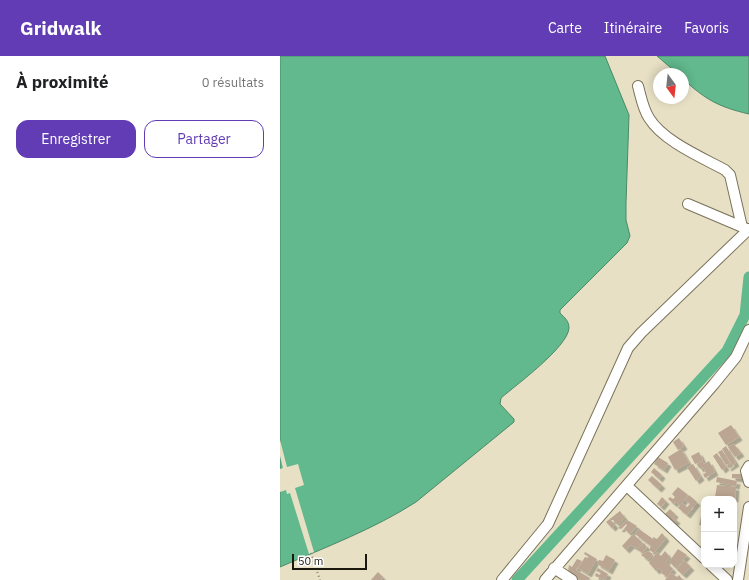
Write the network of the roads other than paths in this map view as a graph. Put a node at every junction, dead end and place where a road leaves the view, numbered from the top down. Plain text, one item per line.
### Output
1 (638, 86) dead end
2 (688, 204) dead end
3 (747, 229) edge
4 (749, 330) edge
5 (749, 466) edge
6 (749, 482) edge
7 (628, 486) junction
8 (749, 507) edge
9 (746, 545) edge
10 (701, 555) edge
11 (554, 568) junction
12 (714, 568) edge
13 (502, 580) edge
14 (545, 580) edge
15 (572, 580) edge
16 (727, 580) edge
17 (738, 580) edge

1 - 3 street
2 - 3 street
3 - 13 street
4 - 7 street
5 - 6 street
7 - 10 street
7 - 11 street
8 - 9 street
9 - 17 street
11 - 14 street
11 - 15 street
12 - 16 street

